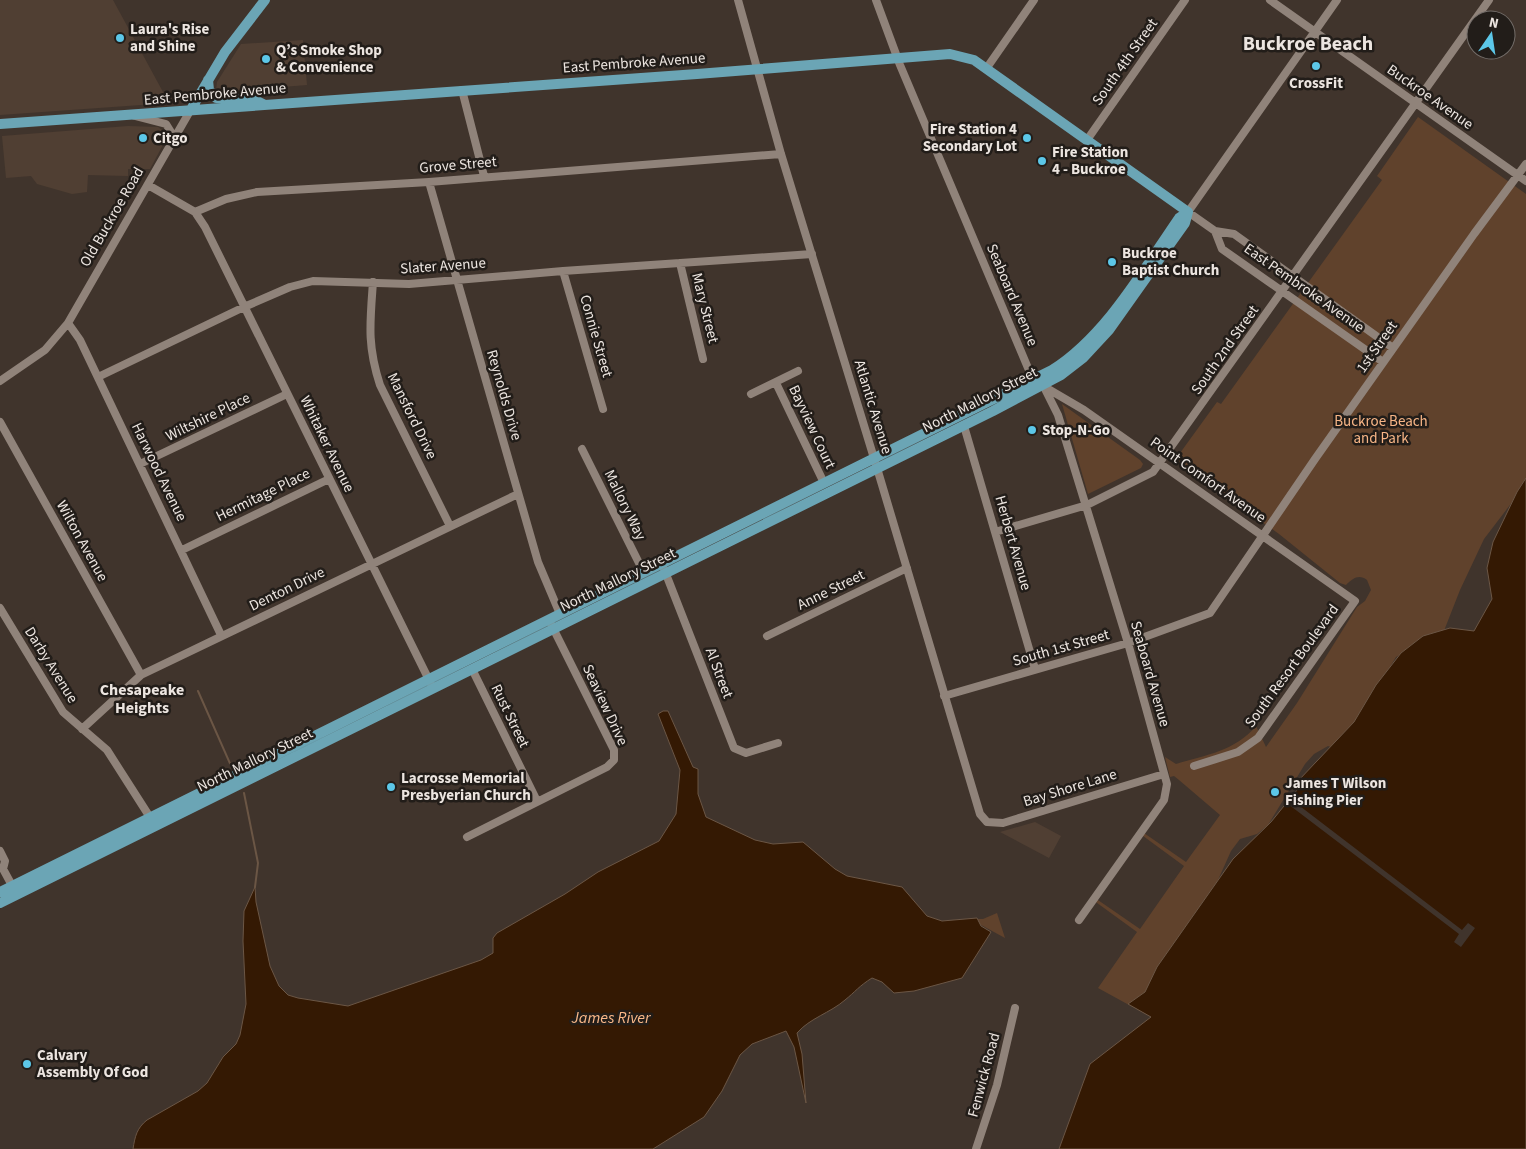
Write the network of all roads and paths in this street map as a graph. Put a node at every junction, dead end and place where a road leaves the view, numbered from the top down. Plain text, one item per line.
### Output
1 (265, 0) edge
2 (738, 0) edge
3 (876, 0) edge
4 (1034, 0) edge
5 (1185, 0) edge
6 (1270, 0) edge
7 (1337, 0) edge
8 (1489, 0) edge
9 (1315, 33) junction
10 (897, 58) junction
11 (757, 68) junction
12 (986, 69) junction
13 (208, 80) junction
14 (462, 90) junction
15 (263, 104) junction
16 (1416, 104) junction
17 (190, 111) junction
18 (131, 116) junction
19 (0, 124) edge
20 (1087, 140) junction
21 (172, 144) junction
22 (781, 154) junction
23 (1526, 164) edge
24 (1517, 174) junction
25 (484, 176) junction
26 (1526, 181) edge
27 (429, 182) junction
28 (148, 185) junction
29 (195, 212) junction
30 (1188, 212) junction
31 (1215, 231) junction
32 (812, 254) junction
33 (680, 263) junction
34 (563, 271) junction
35 (1294, 276) junction
36 (457, 279) junction
37 (373, 282) junction
38 (1283, 291) junction
39 (244, 307) junction
40 (68, 323) junction
41 (1394, 348) junction
42 (703, 359) dead end
43 (1383, 362) junction
44 (798, 371) dead end
45 (98, 377) junction
46 (0, 381) edge
47 (776, 382) junction
48 (1038, 382) junction
49 (287, 394) junction
50 (751, 394) dead end
51 (603, 409) dead end
52 (0, 422) edge
53 (964, 426) junction
54 (582, 449) dead end
55 (874, 458) junction
56 (1160, 463) junction
57 (140, 464) junction
58 (878, 468) junction
59 (329, 479) junction
60 (824, 483) junction
61 (518, 494) junction
62 (1086, 505) junction
63 (450, 526) junction
64 (995, 532) junction
65 (1261, 535) junction
66 (182, 550) junction
67 (371, 564) junction
68 (907, 568) junction
69 (664, 569) junction
70 (644, 573) junction
71 (1355, 601) joint
72 (0, 608) edge
73 (560, 614) junction
74 (551, 624) junction
75 (221, 636) junction
76 (767, 636) dead end
77 (1128, 644) junction
78 (472, 669) junction
79 (1035, 669) junction
80 (141, 675) junction
81 (431, 684) junction
82 (944, 696) junction
83 (82, 729) junction
84 (778, 743) dead end
85 (1194, 766) dead end
86 (1164, 774) junction
87 (537, 801) junction
88 (984, 821) joint
89 (153, 822) junction
90 (467, 837) dead end
91 (0, 851) edge
92 (1, 869) edge
93 (15, 890) junction
94 (0, 892) edge
95 (0, 903) edge
96 (1079, 920) dead end
97 (1015, 1008) dead end
98 (976, 1149) edge

1 - 13 main road, Old Buckroe Road
2 - 11 street, Atlantic Avenue
3 - 10 street, Seaboard Avenue
4 - 12 street
5 - 20 street, South 4th Street
6 - 9 street, Buckroe Avenue
7 - 9 street, North Mallory Street
8 - 16 street, South 2nd Street
9 - 16 street, Buckroe Avenue
9 - 30 street, North Mallory Street
10 - 11 main road, East Pembroke Avenue
10 - 12 main road, East Pembroke Avenue
10 - 48 street, Seaboard Avenue
11 - 14 main road, East Pembroke Avenue
11 - 22 street, Atlantic Avenue
12 - 20 main road, East Pembroke Avenue
13 - 15 main road
13 - 17 main road, Old Buckroe Road
14 - 15 main road, East Pembroke Avenue
14 - 25 street
15 - 17 main road, East Pembroke Avenue
16 - 24 street, Buckroe Avenue
16 - 35 street, South 2nd Street
17 - 18 main road, East Pembroke Avenue
17 - 21 street, Old Buckroe Road
18 - 19 main road, East Pembroke Avenue
18 - 21 street
20 - 30 main road, East Pembroke Avenue
21 - 28 street, Old Buckroe Road
22 - 25 street, Grove Street
22 - 32 street, Atlantic Avenue
23 - 24 street, 1st Street
24 - 26 street, Buckroe Avenue
24 - 41 street, 1st Street
25 - 27 street, Grove Street
27 - 29 street, Grove Street
27 - 36 street, Reynolds Drive
28 - 29 street
28 - 40 street, Old Buckroe Road
29 - 39 street, Whitaker Avenue
30 - 31 street, East Pembroke Avenue
30 - 48 main road, North Mallory Street
31 - 35 street, East Pembroke Avenue
31 - 38 street, East Pembroke Avenue
32 - 33 street, Slater Avenue
32 - 55 street, Atlantic Avenue
33 - 34 street, Slater Avenue
33 - 42 street, Mary Street
34 - 36 street, Slater Avenue
34 - 51 street, Connie Street
35 - 38 street, South 2nd Street
35 - 41 street, East Pembroke Avenue
36 - 37 street, Slater Avenue
36 - 61 street, Reynolds Drive
37 - 39 street, Slater Avenue
37 - 63 street, Mansford Drive
38 - 43 street, East Pembroke Avenue
38 - 56 street, South 2nd Street
39 - 45 street, Slater Avenue
39 - 49 street, Whitaker Avenue
40 - 45 street, Harwood Avenue
40 - 46 street, Old Buckroe Road
41 - 43 street, 1st Street
43 - 65 street, 1st Street
44 - 47 street, Bayview Court
45 - 57 street, Harwood Avenue
47 - 50 street, Bayview Court
47 - 60 street, Bayview Court
48 - 53 main road, North Mallory Street
48 - 55 main road, North Mallory Street
48 - 56 street, Point Comfort Avenue
48 - 62 street, Seaboard Avenue
49 - 57 street, Wiltshire Place
49 - 59 street, Whitaker Avenue
52 - 80 street, Wilton Avenue
53 - 58 main road, North Mallory Street
53 - 64 street, Herbert Avenue
54 - 70 street, Mallory Way
55 - 58 street, Atlantic Avenue
55 - 60 main road, North Mallory Street
56 - 62 street, South 2nd Street
56 - 65 street, Point Comfort Avenue
57 - 66 street, Harwood Avenue
58 - 68 street, Atlantic Avenue
58 - 69 main road, North Mallory Street
59 - 66 street, Hermitage Place
59 - 67 street, Whitaker Avenue
60 - 69 main road, North Mallory Street
61 - 63 street, Denton Drive
61 - 73 street, Reynolds Drive
62 - 64 street, South 2nd Street
62 - 77 street, Seaboard Avenue
63 - 67 street, Denton Drive
64 - 79 street, Herbert Avenue
65 - 71 street, Point Comfort Avenue
65 - 77 street, South 1st Street
66 - 75 street, Harwood Avenue
67 - 75 street, Denton Drive
67 - 81 street, Whitaker Avenue
68 - 76 street, Anne Street
68 - 82 street, Atlantic Avenue
69 - 70 main road, North Mallory Street
69 - 74 main road, North Mallory Street
69 - 84 street, Al Street
70 - 73 main road, North Mallory Street
71 - 85 street, South Resort Boulevard
72 - 83 street, Darby Avenue
73 - 74 main road, North Mallory Street
74 - 78 main road, North Mallory Street
74 - 81 main road, North Mallory Street
74 - 87 street, Seaview Drive
75 - 80 street, Denton Drive
77 - 79 street, South 1st Street
77 - 86 street, Seaboard Avenue
78 - 81 main road, North Mallory Street
78 - 87 street, Rust Street
79 - 82 street, South 1st Street
80 - 83 street, Denton Drive
81 - 89 main road, North Mallory Street
82 - 88 street, Atlantic Avenue
83 - 89 street, Darby Avenue
86 - 88 street, Bay Shore Lane
86 - 96 street, Seaboard Avenue
87 - 90 street, Seaview Drive
89 - 93 main road, North Mallory Street
91 - 92 street
92 - 93 street
93 - 94 main road, North Mallory Street
93 - 95 main road, North Mallory Street
97 - 98 street, Fenwick Road

